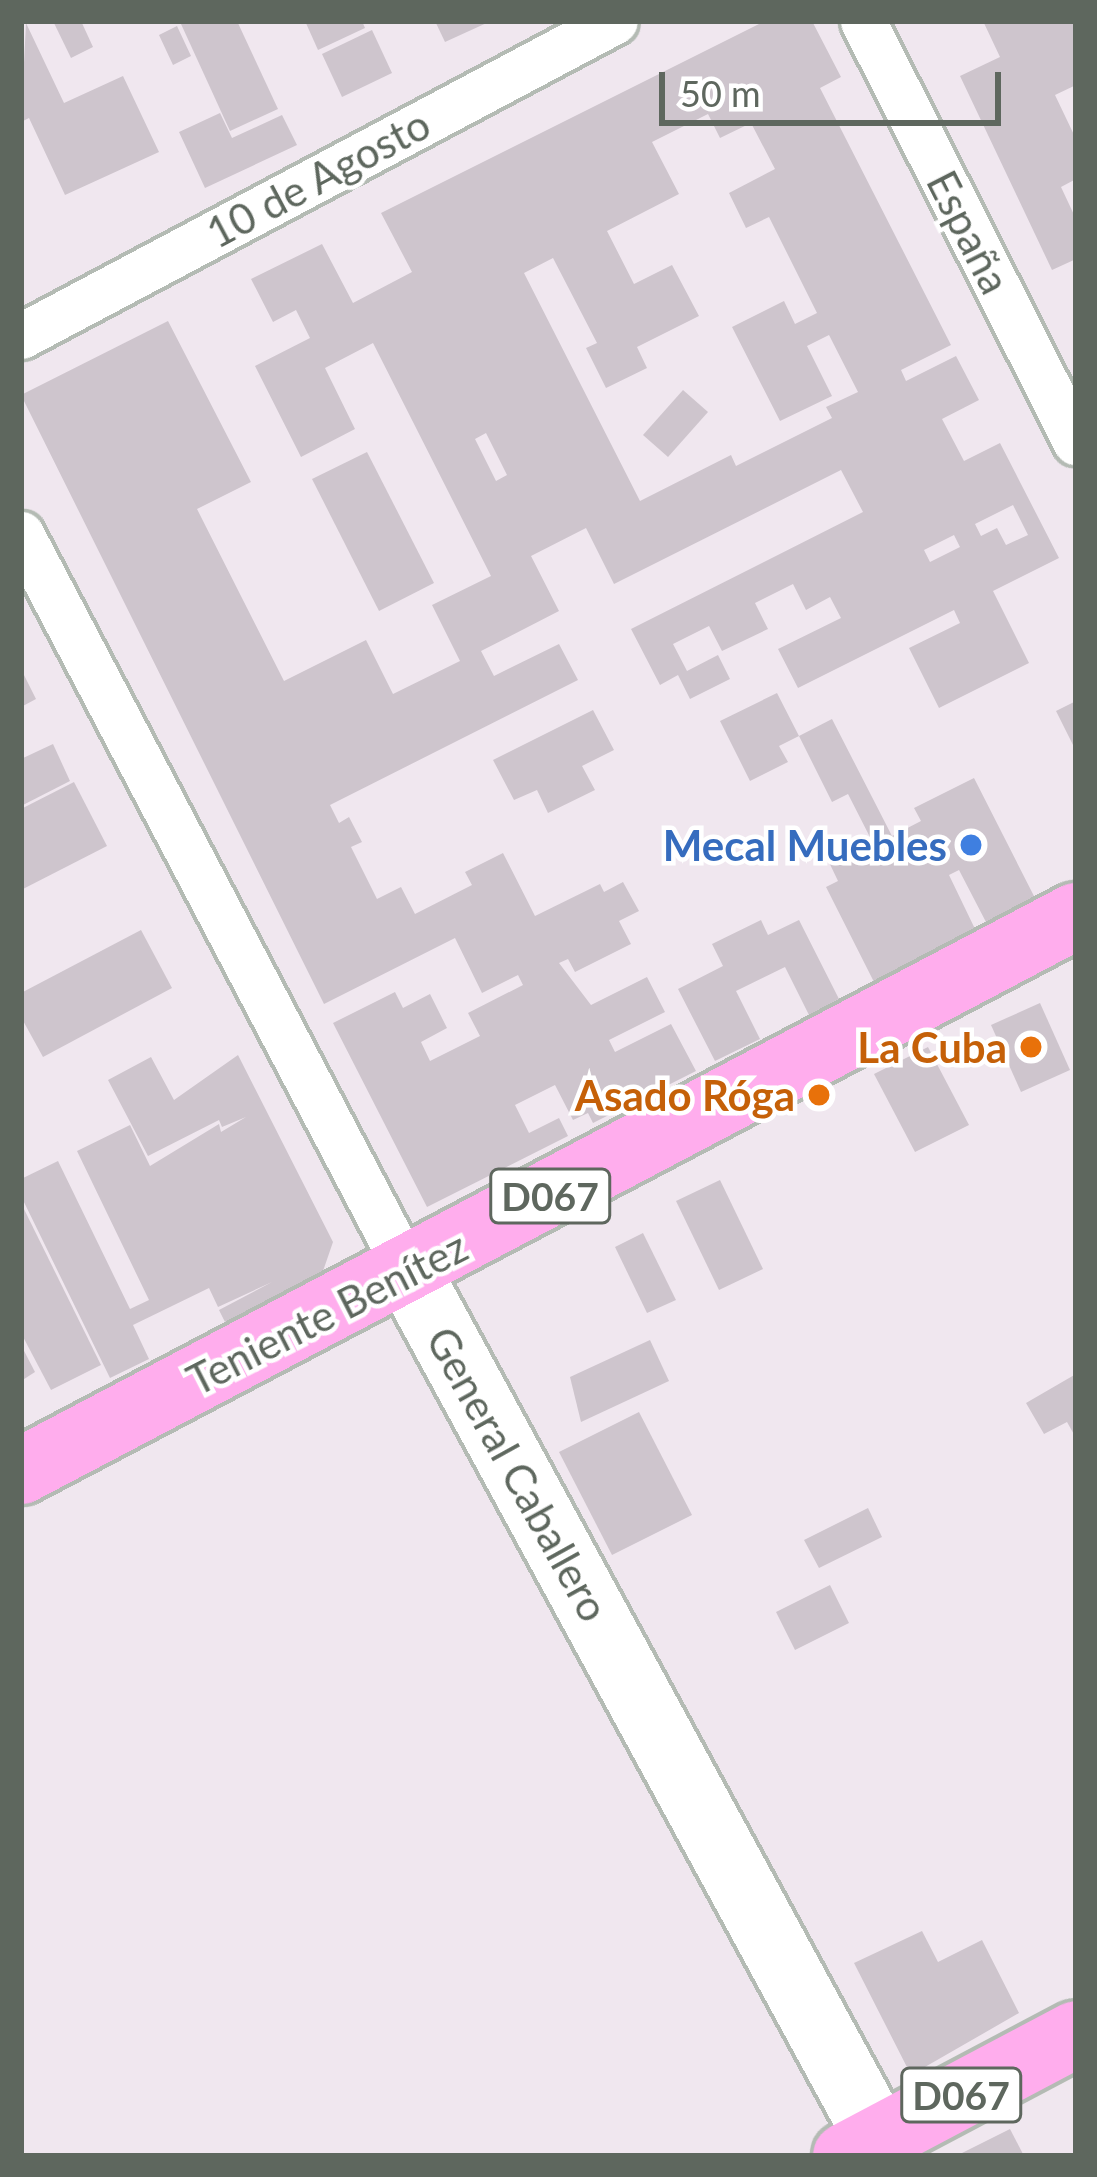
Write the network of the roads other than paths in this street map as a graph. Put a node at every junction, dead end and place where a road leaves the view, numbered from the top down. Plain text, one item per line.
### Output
1 (615, 21) edge
2 (863, 21) edge
3 (21, 336) edge
4 (1076, 442) edge
5 (21, 534) edge
6 (1076, 916) edge
7 (408, 1272) junction
8 (21, 1471) edge
9 (1076, 2034) edge
10 (871, 2150) edge

1 - 3 street, 10 de Agosto
2 - 4 street, España
5 - 7 street, General Caballero
6 - 7 main road, Teniente Benítez / D067
7 - 8 main road, Teniente Benítez / D067
7 - 10 street, General Caballero
9 - 10 main road, D067

